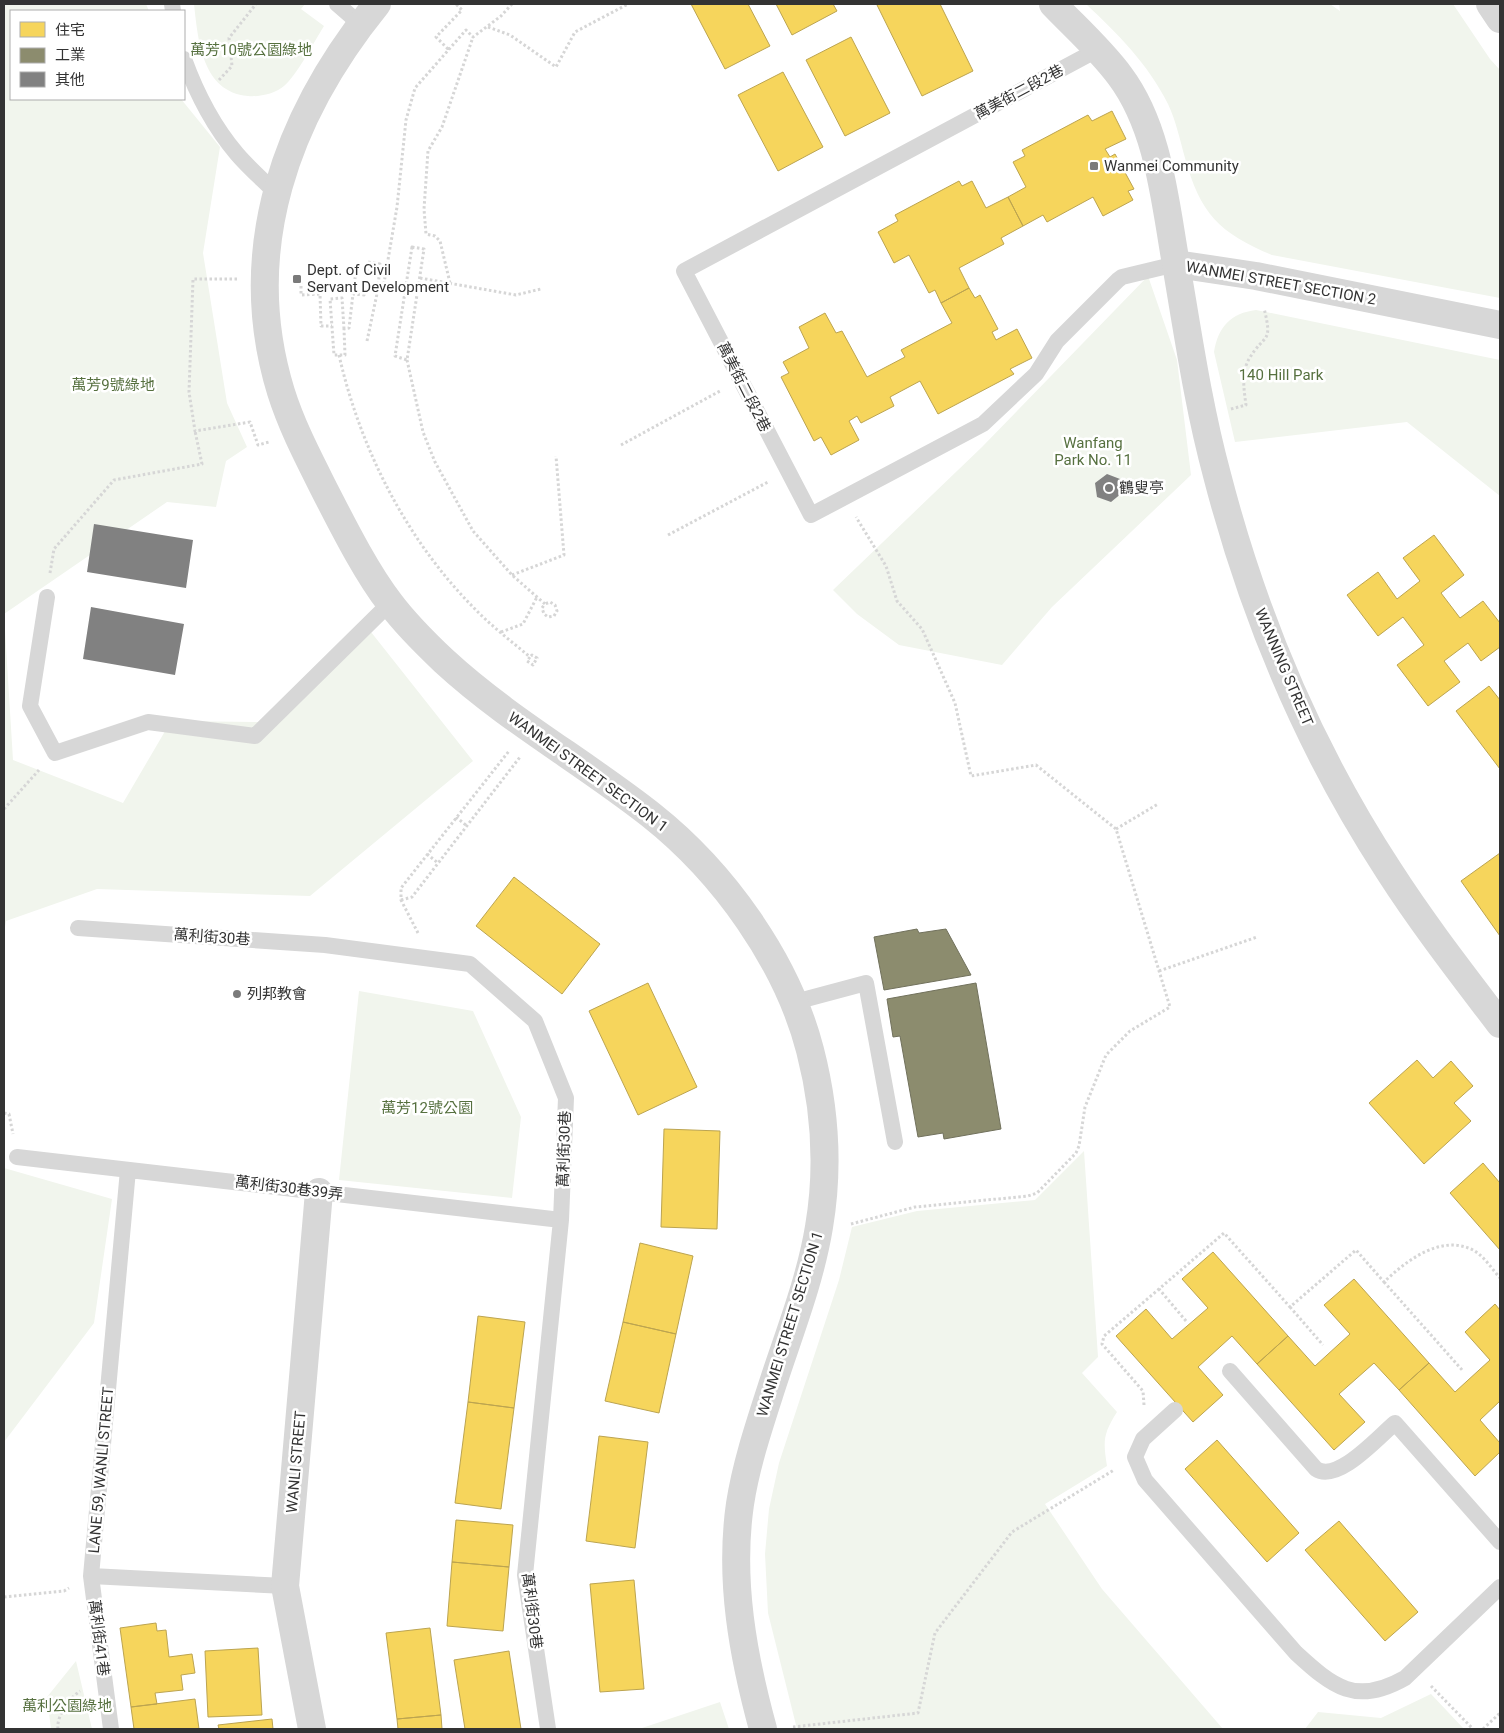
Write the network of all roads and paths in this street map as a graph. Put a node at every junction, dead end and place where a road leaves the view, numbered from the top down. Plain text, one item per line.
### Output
1 (256, 4) edge
2 (337, 4) edge
3 (456, 4) edge
4 (512, 4) edge
5 (628, 4) edge
6 (1053, 4) edge
7 (1490, 4) edge
8 (368, 14) edge
9 (1500, 19) edge
10 (487, 27) junction
11 (473, 37) junction
12 (448, 49) junction
13 (1097, 50) junction
14 (185, 62) edge
15 (202, 99) junction
16 (276, 193) junction
17 (1176, 264) junction
18 (356, 271) dead end
19 (1256, 276) junction
20 (266, 278) junction
21 (420, 278) junction
22 (450, 283) junction
23 (378, 289) junction
24 (383, 289) junction
25 (541, 289) dead end
26 (405, 293) junction
27 (353, 294) junction
28 (1500, 325) edge
29 (332, 326) junction
30 (344, 329) junction
31 (367, 341) dead end
32 (339, 355) junction
33 (407, 360) junction
34 (741, 380) junction
35 (1204, 415) junction
36 (196, 430) junction
37 (296, 433) junction
38 (621, 445) dead end
39 (556, 456) dead end
40 (788, 471) junction
41 (846, 497) junction
42 (668, 536) dead end
43 (512, 575) junction
44 (537, 596) junction
45 (47, 597) joint
46 (390, 603) junction
47 (545, 604) junction
48 (501, 632) junction
49 (530, 657) dead end
50 (532, 732) junction
51 (55, 753) junction
52 (1158, 804) dead end
53 (4, 810) edge
54 (456, 817) junction
55 (468, 826) junction
56 (1116, 829) junction
57 (427, 854) junction
58 (438, 863) junction
59 (401, 900) junction
60 (78, 928) dead end
61 (1257, 937) dead end
62 (432, 959) junction
63 (1159, 971) junction
64 (795, 1002) junction
65 (1500, 1024) edge
66 (895, 1142) dead end
67 (17, 1157) dead end
68 (128, 1170) junction
69 (319, 1192) junction
70 (880, 1216) dead end
71 (561, 1220) junction
72 (1500, 1278) edge
73 (1384, 1282) junction
74 (1159, 1289) junction
75 (1290, 1307) junction
76 (1186, 1320) dead end
77 (1323, 1345) dead end
78 (1230, 1371) dead end
79 (1463, 1371) dead end
80 (1175, 1410) dead end
81 (1143, 1439) junction
82 (1135, 1457) junction
83 (1500, 1542) edge
84 (91, 1576) junction
85 (285, 1586) junction
86 (1500, 1587) edge
87 (4, 1597) edge
88 (1415, 1669) junction
89 (104, 1675) junction
90 (1500, 1713) edge
91 (58, 1729) edge
92 (111, 1729) edge
93 (312, 1729) edge
94 (548, 1729) edge
95 (775, 1729) edge
96 (1473, 1729) edge
97 (1483, 1729) edge

1 - 15 path
2 - 8 lane
3 - 12 path
4 - 10 path
5 - 10 path
6 - 13 street, WANMEI STREET SECTION 2
7 - 9 street
8 - 16 street
10 - 11 path
11 - 12 path
11 - 22 path
12 - 24 path
13 - 17 street, WANMEI STREET SECTION 2
13 - 34 lane, 萬美街二段2巷
14 - 15 lane
15 - 16 lane
16 - 20 street, WANMEI STREET SECTION 1
17 - 19 street, WANMEI STREET SECTION 2
17 - 35 street, WANNING STREET
17 - 41 lane, 萬美街二段2巷
18 - 27 path
19 - 28 street, WANMEI STREET SECTION 2
19 - 35 path
20 - 29 path
20 - 36 path
20 - 37 street, WANMEI STREET SECTION 1
21 - 22 path
21 - 26 path
21 - 33 path
22 - 25 path
23 - 24 path
23 - 27 path
23 - 31 path
24 - 26 path
26 - 33 path
27 - 30 path
29 - 30 path
29 - 32 path
30 - 32 path
32 - 48 path
33 - 43 path
34 - 38 path
34 - 40 lane, 萬美街二段2巷
35 - 65 street, WANNING STREET
36 - 37 path
36 - 45 path
37 - 46 street, WANMEI STREET SECTION 1
39 - 43 path
40 - 41 lane, 萬美街二段2巷
40 - 42 path
41 - 56 path
43 - 44 path
44 - 47 path
44 - 48 path
45 - 51 lane
46 - 50 street, WANMEI STREET SECTION 1
46 - 51 lane
47 - 47 path
48 - 49 path
50 - 54 path
50 - 55 path
50 - 64 street, WANMEI STREET SECTION 1
51 - 53 path
52 - 56 path
54 - 55 path
54 - 57 path
55 - 58 path
56 - 63 path
57 - 58 path
57 - 59 path
58 - 59 path
59 - 62 path
60 - 62 lane, 萬利街30巷
61 - 63 path
62 - 71 lane, 萬利街30巷
63 - 70 path
64 - 66 lane
64 - 95 street, WANMEI STREET SECTION 1
67 - 68 lane, 萬利街30巷39弄
68 - 69 lane, 萬利街30巷39弄
68 - 84 lane, LANE 59, WANLI STREET
69 - 71 lane, 萬利街30巷39弄
69 - 85 street, WANLI STREET
71 - 94 lane, 萬利街30巷
72 - 73 path
73 - 75 path
73 - 79 path
74 - 75 path
74 - 76 path
74 - 81 path
75 - 77 path
78 - 83 lane
80 - 81 lane
81 - 82 lane
82 - 88 lane
82 - 95 path
84 - 85 lane
84 - 87 path
84 - 89 lane, 萬利街41巷
85 - 93 street, WANLI STREET
86 - 88 lane
88 - 96 path
89 - 91 path
89 - 92 lane, 萬利街41巷
90 - 97 path

